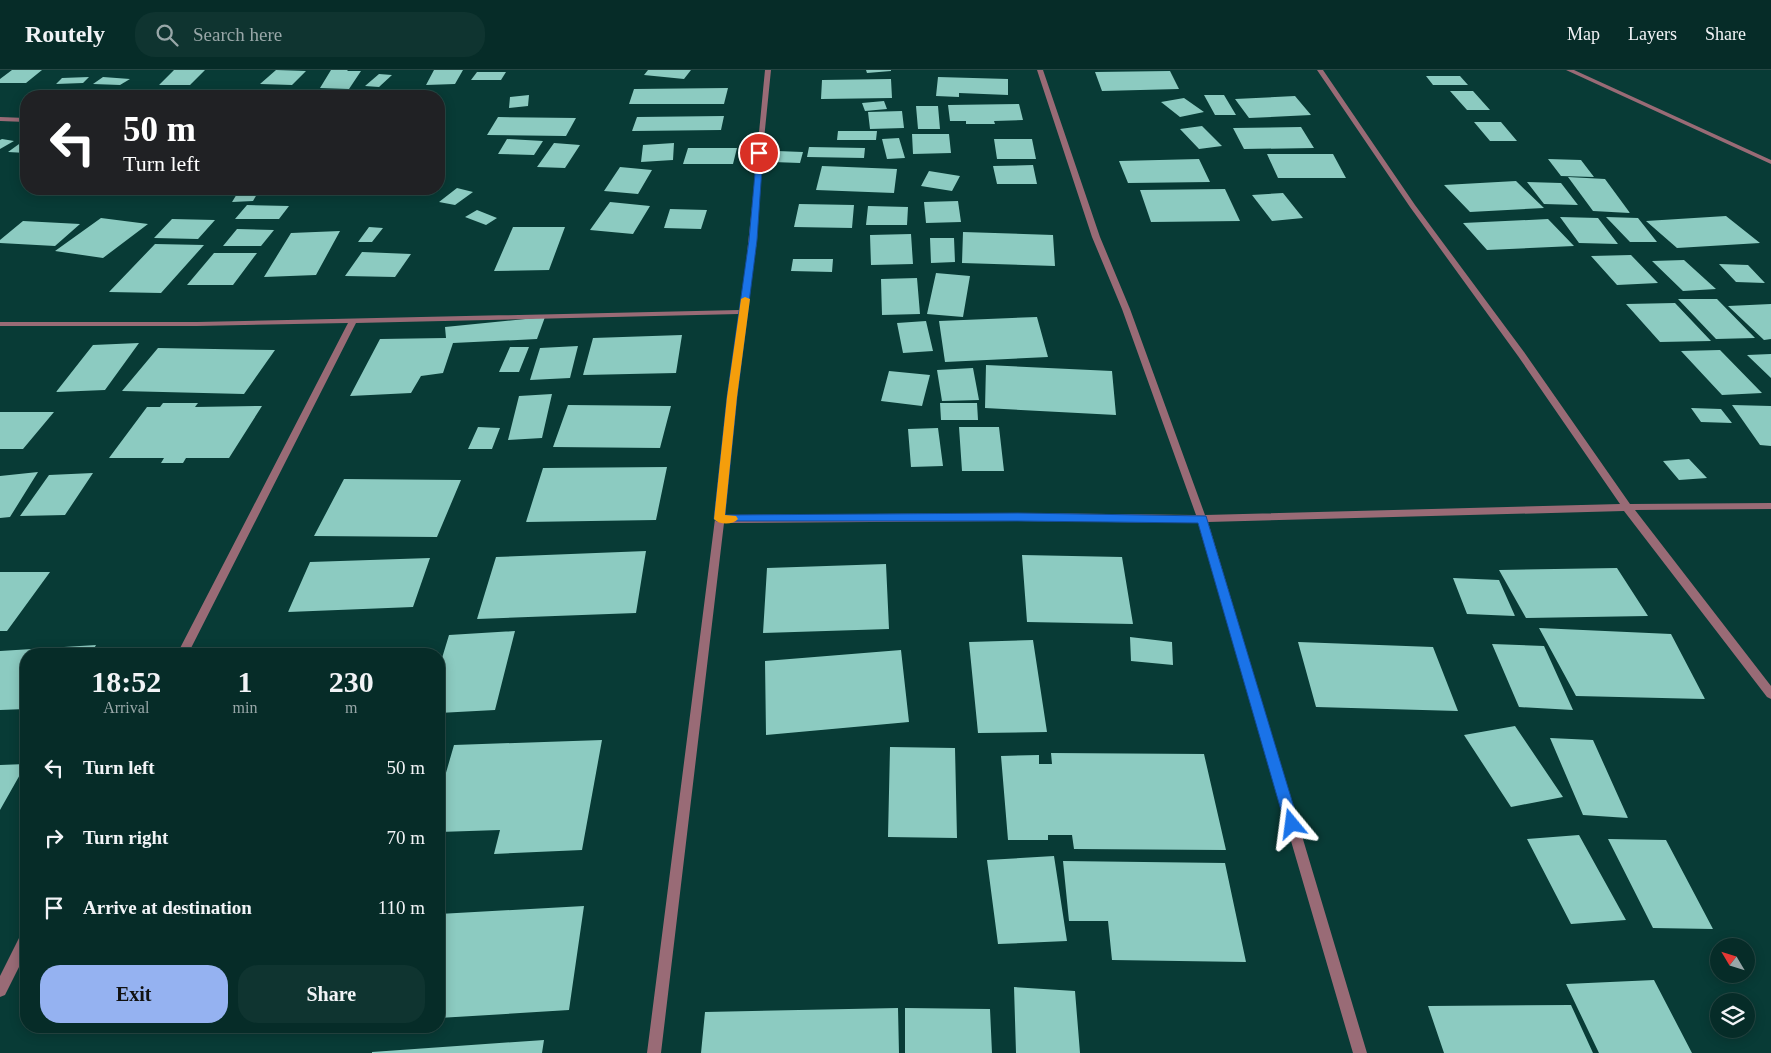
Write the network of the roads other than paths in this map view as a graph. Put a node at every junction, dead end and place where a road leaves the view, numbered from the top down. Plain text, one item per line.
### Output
1 (768, 70) edge
2 (1040, 70) edge
3 (1320, 70) edge
4 (1569, 70) edge
5 (0, 119) edge
6 (20, 120) edge
7 (1771, 162) edge
8 (743, 312) junction
9 (354, 320) junction
10 (0, 324) edge
11 (1771, 506) edge
12 (1627, 507) junction
13 (720, 519) junction
14 (1202, 519) junction
15 (185, 648) edge
16 (1771, 694) edge
17 (20, 951) edge
18 (0, 990) edge
19 (654, 1053) edge
20 (1360, 1053) edge

1 - 8 street
2 - 14 street
3 - 12 street
4 - 7 street
5 - 6 street
8 - 9 street
8 - 13 street
9 - 10 street
9 - 15 street
11 - 12 street
12 - 14 street
12 - 16 street
13 - 14 street
13 - 19 street
14 - 20 street
17 - 18 street

